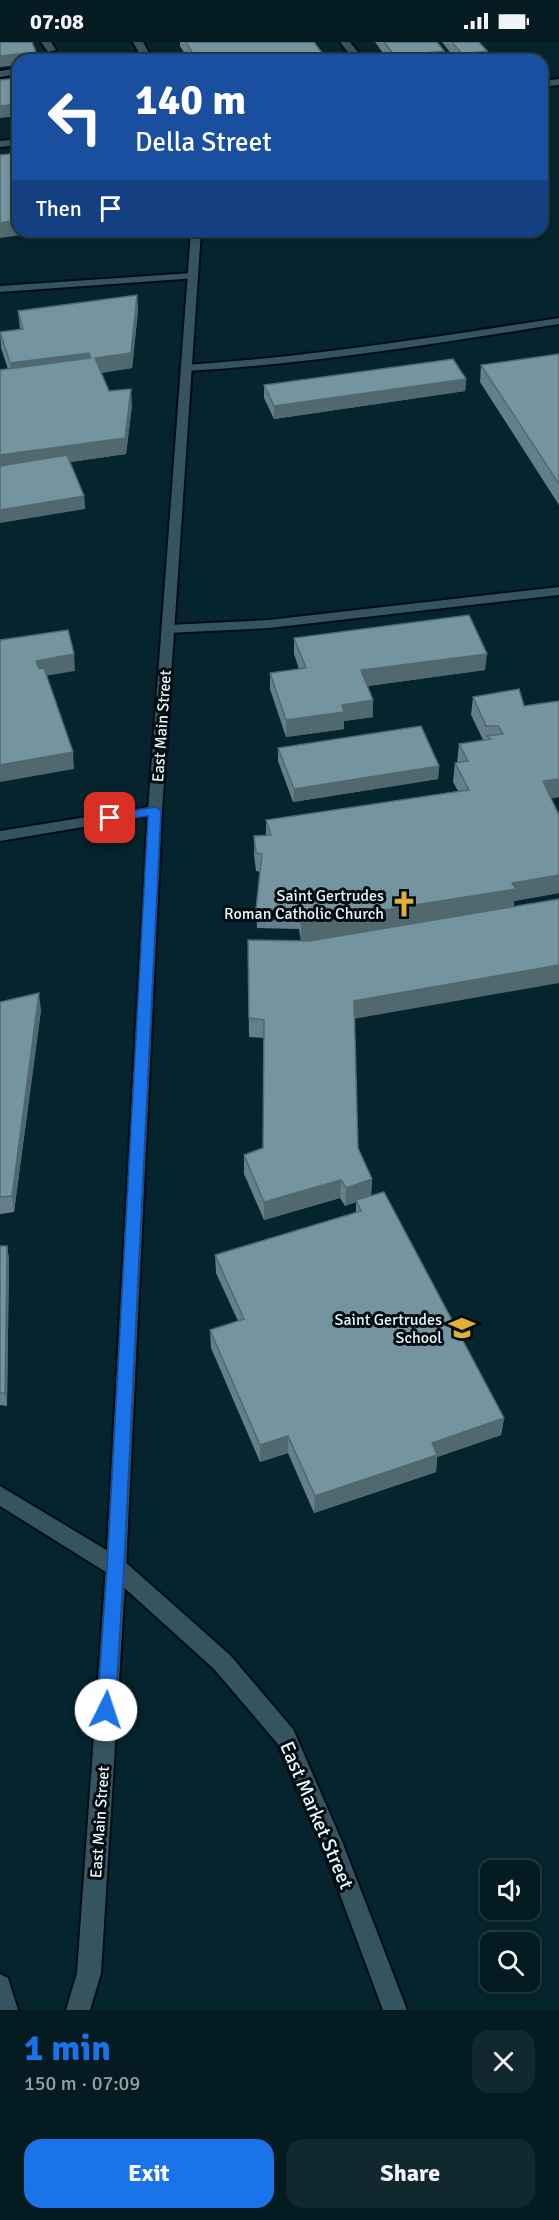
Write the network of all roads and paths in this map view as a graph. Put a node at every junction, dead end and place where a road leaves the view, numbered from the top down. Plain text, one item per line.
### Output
1 (345, 42) edge
2 (354, 54) edge
3 (196, 237) edge
4 (193, 276) junction
5 (0, 289) edge
6 (559, 321) edge
7 (186, 368) junction
8 (559, 591) edge
9 (168, 629) junction
10 (155, 811) junction
11 (0, 836) edge
12 (0, 1495) edge
13 (116, 1567) junction
14 (0, 1986) edge
15 (6, 2010) edge
16 (78, 2010) edge
17 (395, 2010) edge

1 - 2 main road
3 - 4 main road, East Main Street
4 - 5 main road
4 - 7 main road, East Main Street
6 - 7 main road
7 - 9 main road, East Main Street
8 - 9 main road
9 - 10 main road, East Main Street
10 - 11 main road
10 - 13 main road, East Main Street
12 - 13 main road, East Market Street
13 - 16 main road, East Main Street
13 - 17 main road, East Market Street
14 - 15 main road

